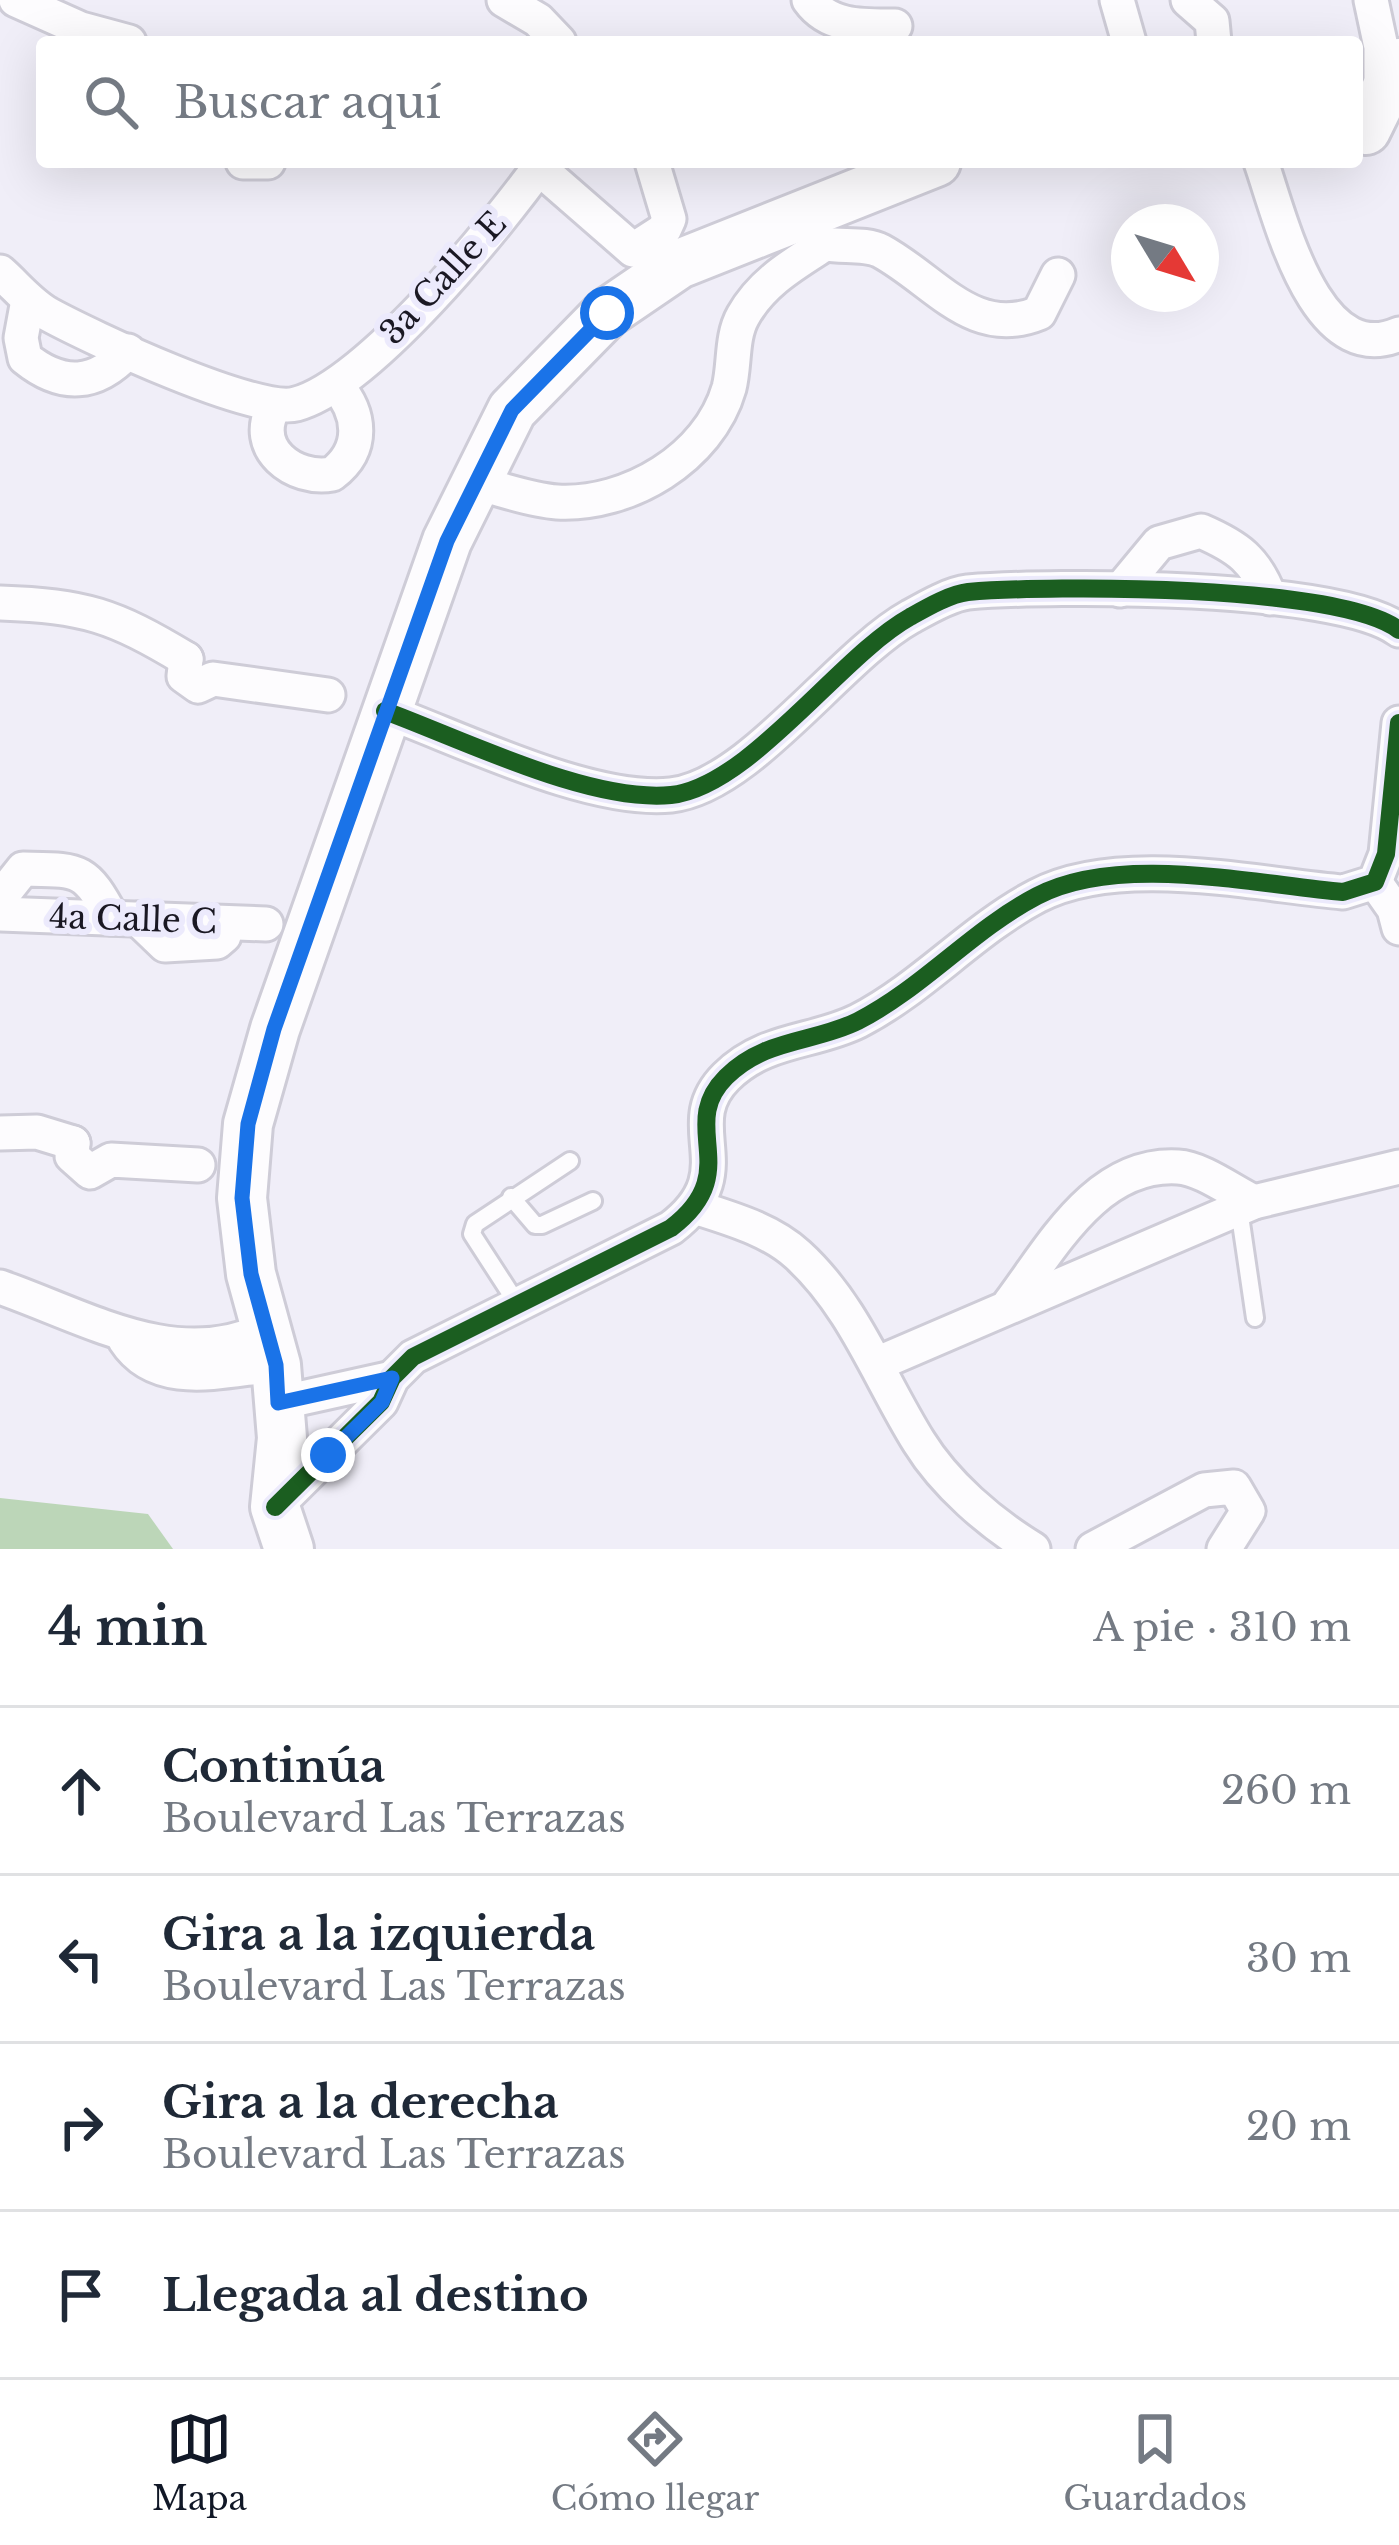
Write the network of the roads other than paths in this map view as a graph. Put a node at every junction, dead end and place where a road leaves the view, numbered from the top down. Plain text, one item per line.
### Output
1 (16, 0) edge
2 (809, 0) edge
3 (1188, 0) edge
4 (1371, 0) edge
5 (1122, 2) edge
6 (509, 4) edge
7 (892, 23) edge
8 (88, 35) edge
9 (526, 36) edge
10 (553, 36) edge
11 (1128, 36) edge
12 (1213, 36) edge
13 (1380, 114) edge
14 (538, 168) edge
15 (545, 168) edge
16 (654, 168) edge
17 (925, 168) edge
18 (1263, 168) edge
19 (815, 229) junction
20 (0, 272) edge
21 (1058, 275) dead end
22 (28, 300) junction
23 (1399, 334) edge
24 (128, 351) junction
25 (335, 385) junction
26 (274, 407) junction
27 (476, 483) junction
28 (1120, 590) junction
29 (1270, 598) junction
30 (0, 603) edge
31 (1399, 630) edge
32 (328, 695) dead end
33 (385, 711) junction
34 (1399, 723) edge
35 (1375, 882) junction
36 (0, 898) edge
37 (0, 914) edge
38 (125, 918) junction
39 (266, 924) dead end
40 (1399, 928) edge
41 (0, 1133) edge
42 (570, 1161) dead end
43 (198, 1165) dead end
44 (1399, 1167) edge
45 (511, 1197) junction
46 (593, 1201) dead end
47 (1246, 1206) junction
48 (698, 1208) junction
49 (0, 1287) edge
50 (518, 1305) junction
51 (1009, 1305) junction
52 (1255, 1318) dead end
53 (127, 1332) junction
54 (270, 1353) junction
55 (878, 1363) junction
56 (392, 1378) junction
57 (282, 1528) edge
58 (1033, 1549) edge
59 (1093, 1549) edge
60 (1224, 1549) edge

1 - 8 street
2 - 7 street
3 - 12 street
4 - 13 street
5 - 11 street
6 - 9 street
6 - 10 street
14 - 25 street, 3a Calle E
15 - 16 street
17 - 19 main road
18 - 23 street
19 - 21 street
19 - 27 main road
19 - 27 street
20 - 22 street
22 - 24 street
22 - 24 street
24 - 26 street
25 - 26 street, 3a Calle E
25 - 26 street
27 - 33 main road
28 - 29 street
28 - 29 street
28 - 33 street
29 - 31 street
30 - 32 street
33 - 54 main road
34 - 35 street
35 - 40 street
35 - 48 street
36 - 38 street
37 - 38 street, 4a Calle C
38 - 39 street, 4a Calle C
41 - 43 street
42 - 45 lane
44 - 47 street
45 - 46 lane
45 - 50 lane
47 - 51 street
47 - 51 street
47 - 52 lane
48 - 50 street
48 - 55 street
49 - 53 street
50 - 56 street
51 - 55 street
53 - 54 street
53 - 54 street
54 - 56 street
54 - 57 main road
55 - 58 street
56 - 57 street
59 - 60 street

